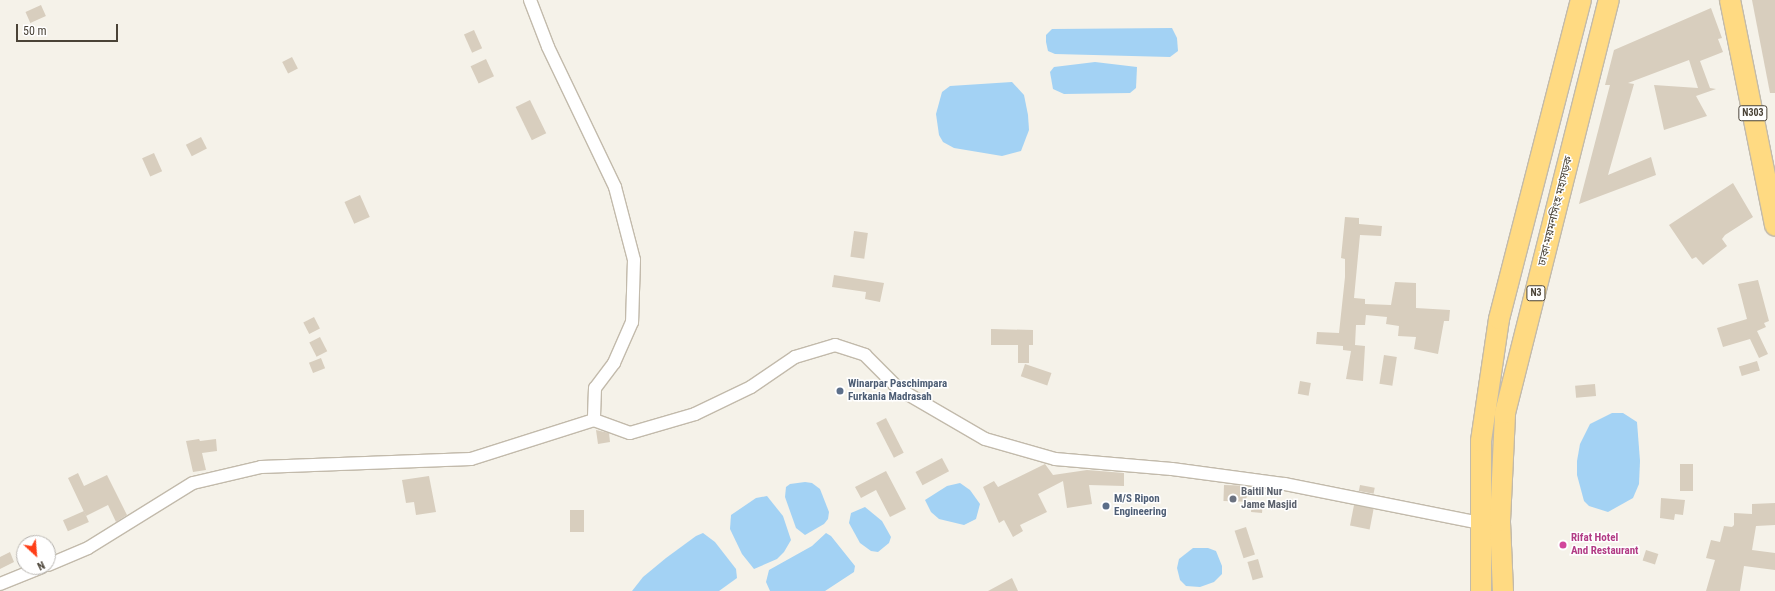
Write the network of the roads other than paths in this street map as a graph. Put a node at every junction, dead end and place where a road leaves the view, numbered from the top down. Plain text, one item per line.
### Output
1 (530, 0) edge
2 (1581, 0) edge
3 (1609, 0) edge
4 (1730, 0) edge
5 (1775, 226) edge
6 (594, 420) junction
7 (1480, 523) junction
8 (56, 562) edge
9 (22, 575) edge
10 (0, 584) edge
11 (1481, 591) edge
12 (1503, 591) edge

1 - 6 street
2 - 7 highway
3 - 12 highway, ঢাকা-ময়মনসিংহ মহাসড়ক / N3
4 - 5 highway, N303
6 - 7 street
6 - 8 street
7 - 11 highway
9 - 10 street

